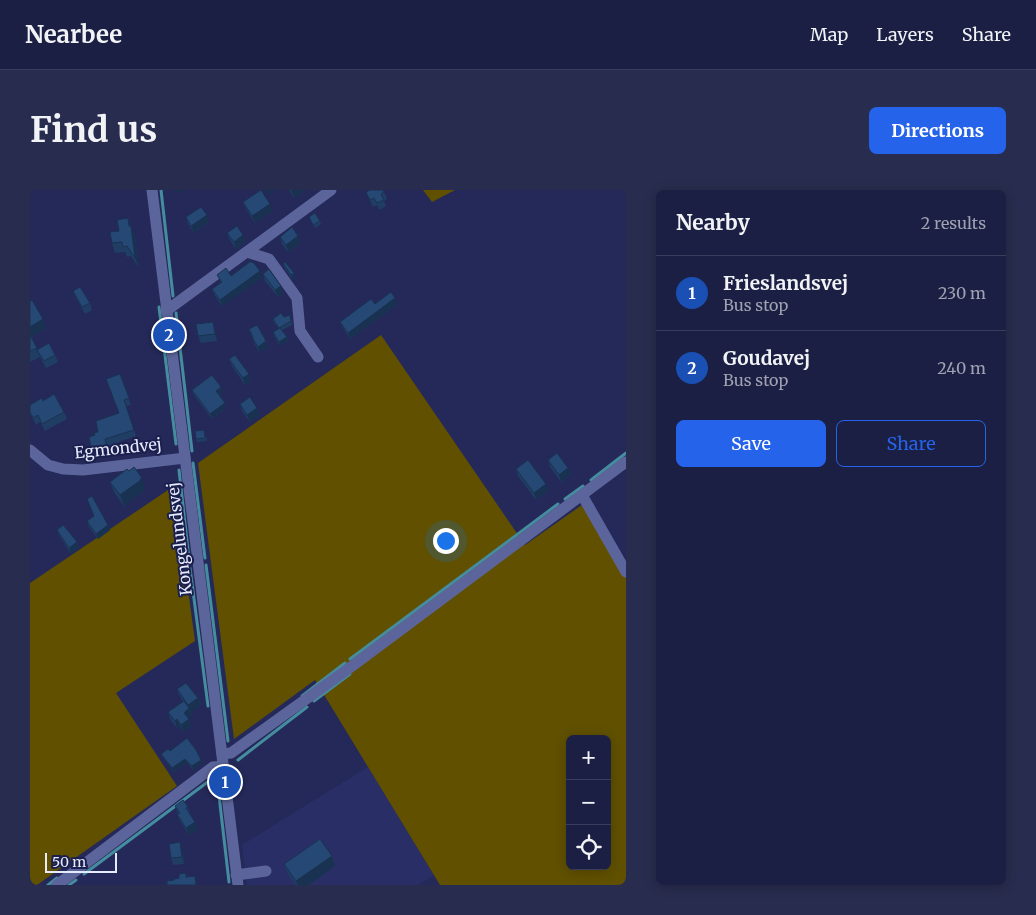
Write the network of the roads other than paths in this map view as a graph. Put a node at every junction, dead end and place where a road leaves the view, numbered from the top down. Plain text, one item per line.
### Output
1 (152, 190) edge
2 (332, 190) edge
3 (247, 252) junction
4 (166, 311) junction
5 (318, 357) dead end
6 (30, 450) edge
7 (185, 458) junction
8 (626, 462) edge
9 (582, 495) junction
10 (626, 572) edge
11 (222, 760) junction
12 (266, 871) dead end
13 (237, 880) edge
14 (57, 885) edge

1 - 4 street, Kongelundsvej
2 - 3 street
3 - 4 street
3 - 5 street
4 - 7 street, Kongelundsvej
6 - 7 street, Egmondvej
7 - 11 street, Kongelundsvej
8 - 9 street
9 - 10 street
9 - 11 street
11 - 13 street, Kongelundsvej
11 - 14 street
12 - 13 street

